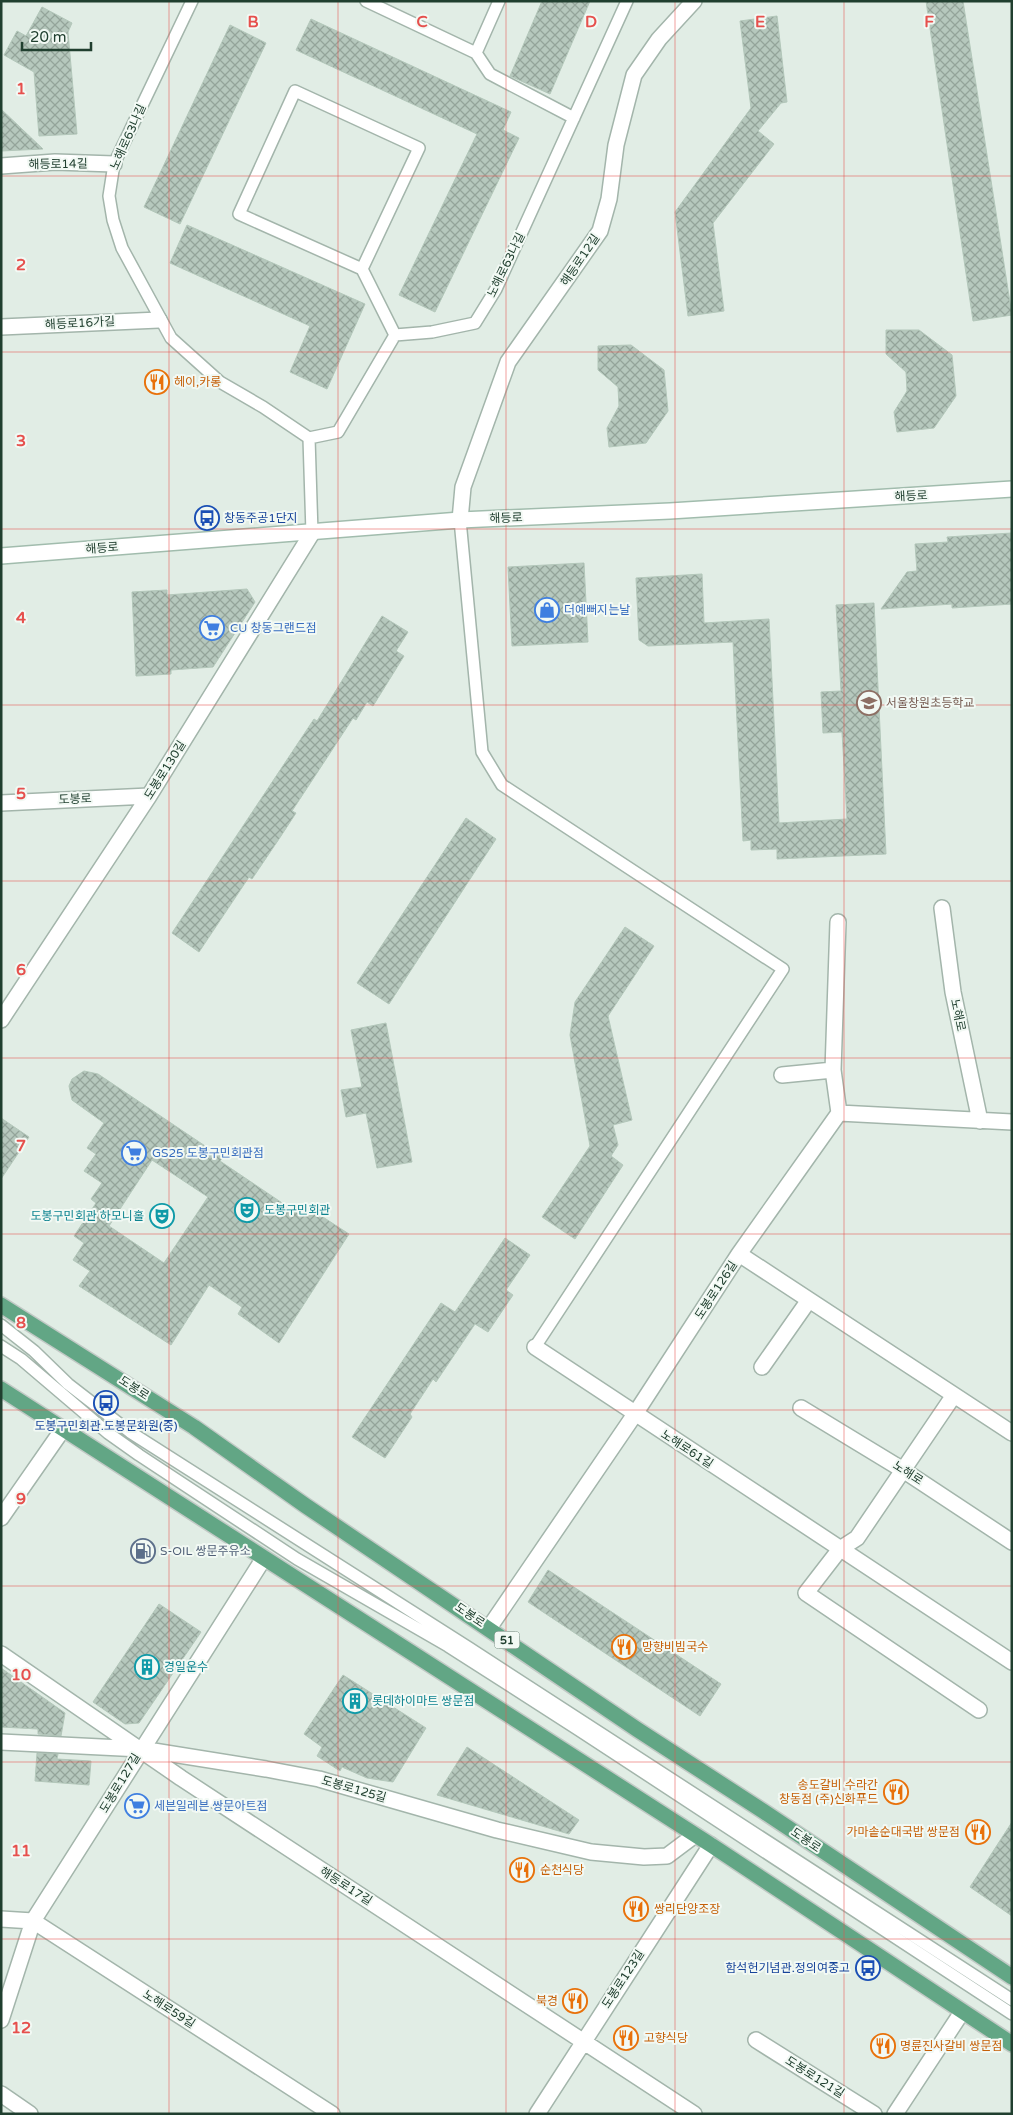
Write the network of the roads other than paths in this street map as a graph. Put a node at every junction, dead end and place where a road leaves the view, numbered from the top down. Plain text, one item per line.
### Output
1 (192, 1) edge
2 (366, 1) edge
3 (499, 1) edge
4 (627, 1) edge
5 (694, 1) edge
6 (476, 53) junction
7 (574, 118) junction
8 (114, 164) junction
9 (1, 166) edge
10 (362, 270) junction
11 (159, 320) junction
12 (1, 327) edge
13 (395, 335) junction
14 (308, 438) junction
15 (1012, 489) edge
16 (460, 520) junction
17 (312, 532) junction
18 (1, 556) edge
19 (150, 796) junction
20 (1, 803) edge
21 (942, 908) dead end
22 (838, 922) dead end
23 (6, 1001) edge
24 (1, 1020) edge
25 (833, 1070) junction
26 (782, 1076) dead end
27 (839, 1113) junction
28 (980, 1121) junction
29 (1012, 1122) edge
30 (739, 1254) junction
31 (809, 1300) junction
32 (1, 1305) edge
33 (1, 1325) edge
34 (1, 1346) edge
35 (534, 1347) joint
36 (762, 1367) dead end
37 (1, 1389) edge
38 (954, 1395) junction
39 (801, 1408) dead end
40 (635, 1414) junction
41 (63, 1429) junction
42 (1012, 1433) edge
43 (903, 1470) junction
44 (1, 1518) edge
45 (1012, 1542) edge
46 (840, 1549) junction
47 (264, 1558) junction
48 (489, 1628) junction
49 (1, 1654) edge
50 (1012, 1662) edge
51 (979, 1710) dead end
52 (1, 1742) edge
53 (141, 1749) junction
54 (695, 1835) junction
55 (711, 1845) junction
56 (1, 1919) edge
57 (33, 1921) junction
58 (1008, 1972) edge
59 (1012, 2000) edge
60 (962, 2012) junction
61 (1012, 2014) edge
62 (1, 2020) edge
63 (584, 2040) junction
64 (756, 2040) dead end
65 (1012, 2044) edge
66 (1, 2094) edge
67 (30, 2114) edge
68 (332, 2114) edge
69 (537, 2114) edge
70 (694, 2114) edge
71 (874, 2114) edge
72 (895, 2114) edge

1 - 8 lane, 노해로63나길
2 - 6 lane
3 - 6 lane
4 - 7 lane, 노해로63나길
5 - 16 street, 해등로12길
6 - 7 lane
7 - 13 lane, 노해로63나길
8 - 9 street, 해등로14길
8 - 11 lane, 노해로63나길
10 - 10 lane
10 - 13 lane
11 - 12 street, 해등로16가길
11 - 14 lane, 노해로63나길
13 - 14 lane
14 - 17 lane
15 - 16 street, 해등로
16 - 17 street, 해등로
16 - 35 lane
17 - 18 street, 해등로
17 - 19 street, 도봉로130길
19 - 20 street, 도봉로
19 - 23 street, 도봉로130길
21 - 28 street, 노해로
22 - 25 street
23 - 24 street, 도봉로130길
25 - 26 street
25 - 27 street
27 - 28 street
27 - 30 street, 도봉로126길
28 - 29 street
30 - 31 street
30 - 40 street, 도봉로126길
31 - 36 street
31 - 38 street
32 - 48 main road, 도봉로 / 51
33 - 59 lane
34 - 61 lane
35 - 40 street, 노해로61길
37 - 41 main road
38 - 42 street
38 - 43 street
39 - 43 street, 노해로
40 - 46 street, 노해로61길
40 - 48 street, 도봉로126길
41 - 44 street
41 - 47 main road
43 - 45 street, 노해로
43 - 46 street
46 - 50 street, 노해로61길
46 - 51 street
47 - 53 street, 도봉로127길
47 - 54 main road
48 - 58 main road, 도봉로 / 51
49 - 53 street, 해등로17길
52 - 53 street, 도봉로125길
53 - 54 street, 도봉로125길
53 - 57 street, 도봉로127길
53 - 63 street, 해등로17길
54 - 55 main road
55 - 60 main road
55 - 63 street, 도봉로123길
56 - 57 street, 노해로59길
57 - 62 street, 도봉로127길
57 - 68 street, 노해로59길
60 - 65 main road
60 - 72 street
63 - 69 street, 도봉로123길
63 - 70 street, 해등로17길
64 - 71 street, 도봉로121길
66 - 67 street

